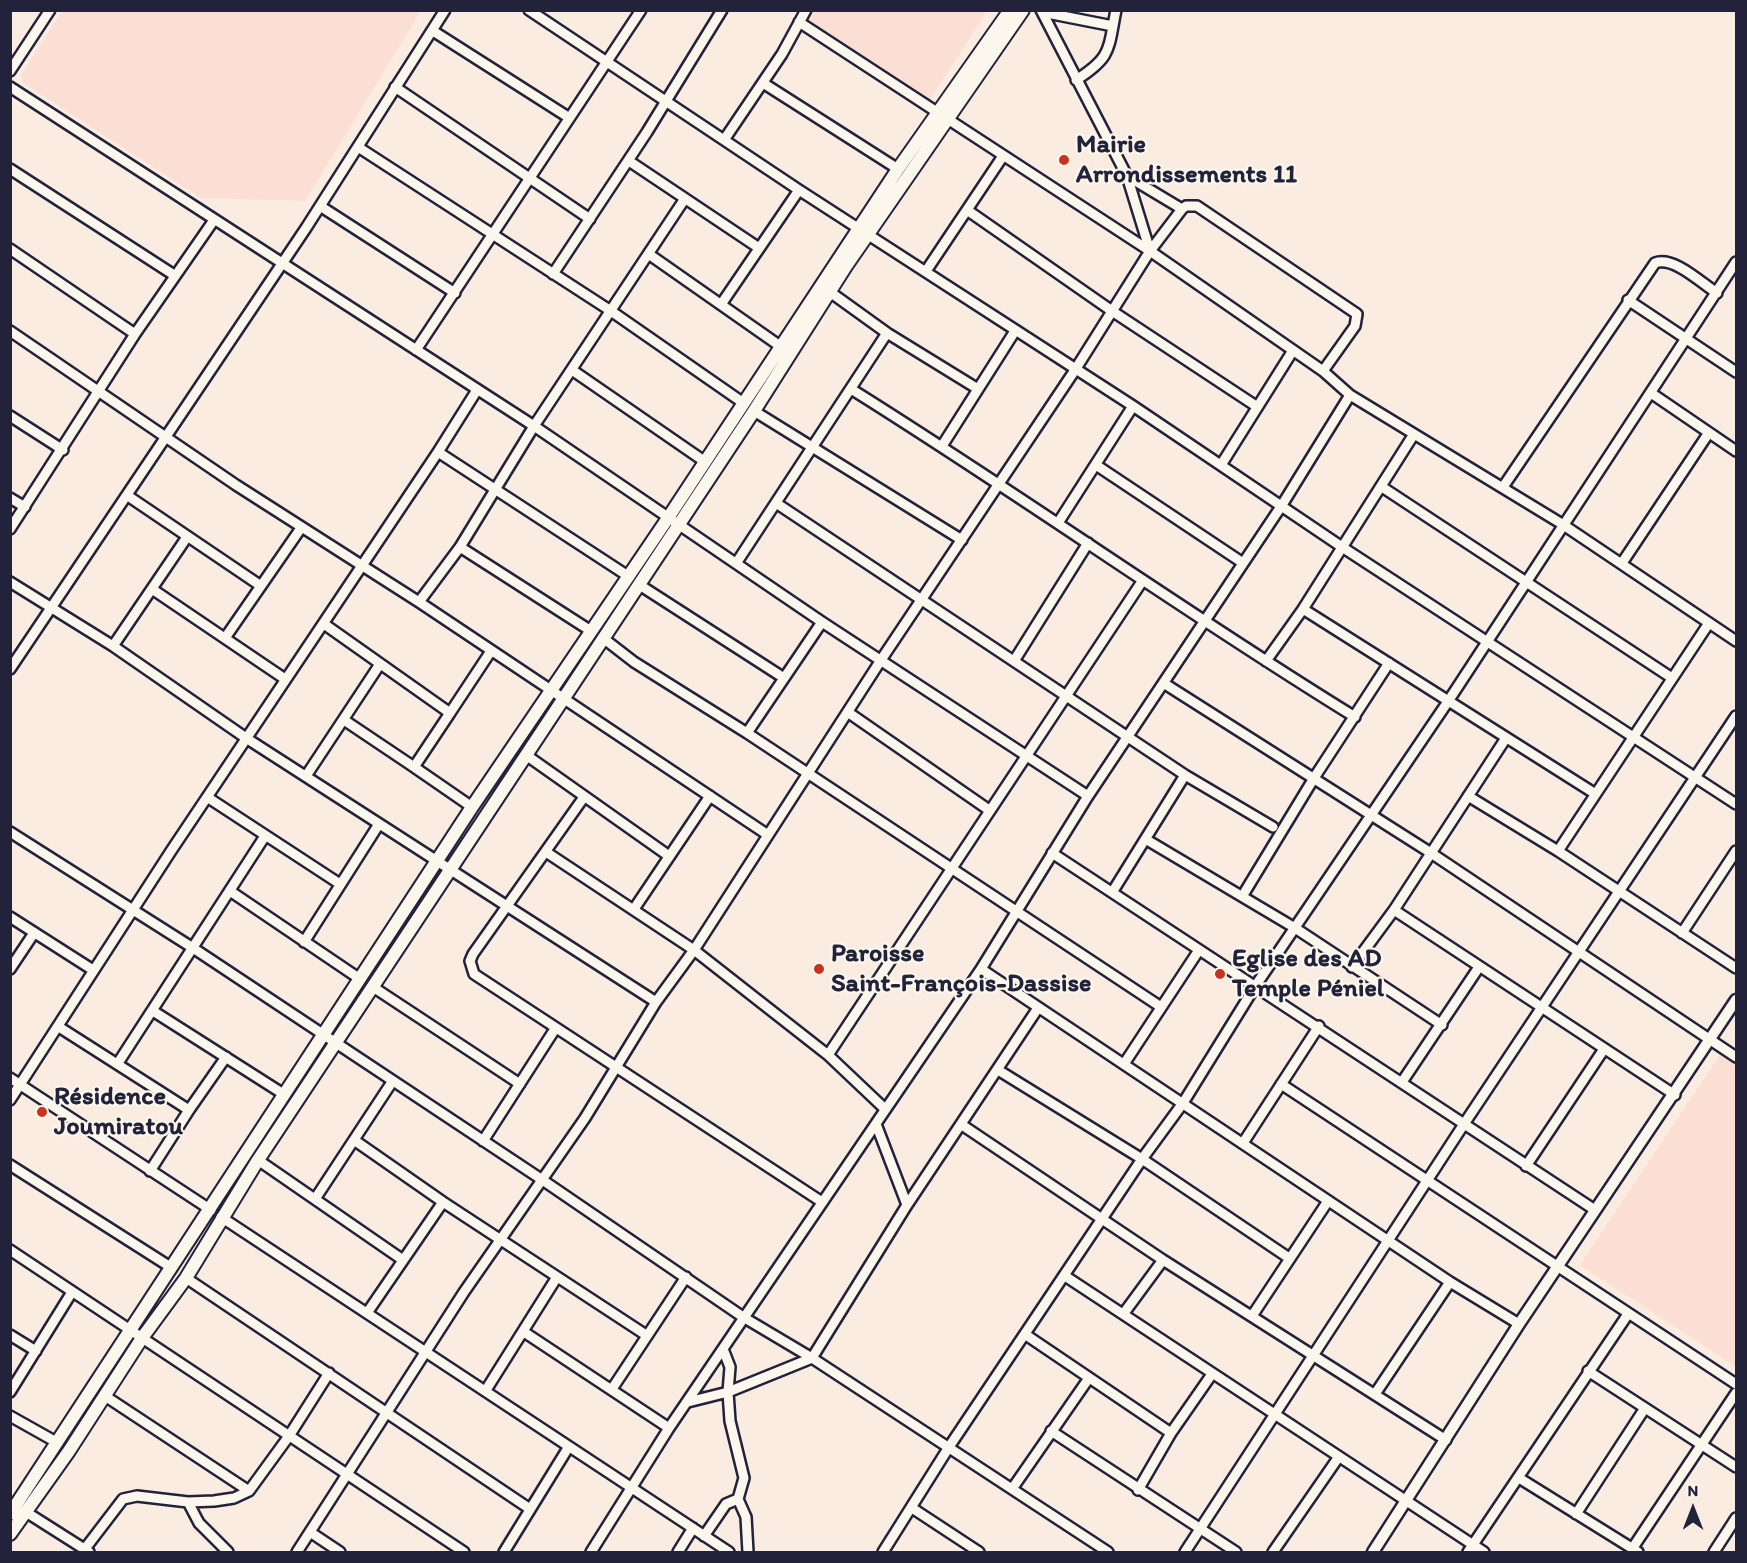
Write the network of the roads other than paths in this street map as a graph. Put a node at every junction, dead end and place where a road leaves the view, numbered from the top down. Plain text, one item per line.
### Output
1 (50, 10) edge
2 (445, 10) edge
3 (530, 10) edge
4 (641, 10) edge
5 (722, 10) edge
6 (806, 10) edge
7 (1010, 10) edge
8 (1023, 10) edge
9 (1116, 10) edge
10 (1042, 11) edge
11 (799, 22) junction
12 (1113, 27) junction
13 (433, 31) junction
14 (606, 61) junction
15 (10, 71) edge
16 (1076, 80) junction
17 (763, 83) junction
18 (10, 87) edge
19 (395, 87) junction
20 (665, 101) junction
21 (944, 116) junction
22 (568, 117) junction
23 (724, 140) junction
24 (358, 147) junction
25 (1003, 156) junction
26 (628, 161) junction
27 (10, 169) edge
28 (898, 169) junction
29 (1127, 176) junction
30 (531, 177) junction
31 (799, 190) junction
32 (684, 200) junction
33 (320, 206) junction
34 (1182, 209) junction
35 (967, 210) junction
36 (590, 219) junction
37 (214, 220) junction
38 (864, 231) junction
39 (494, 236) junction
40 (759, 248) junction
41 (10, 249) edge
42 (1150, 251) junction
43 (650, 255) junction
44 (1737, 262) edge
45 (280, 264) junction
46 (926, 271) junction
47 (553, 274) junction
48 (174, 275) junction
49 (830, 292) junction
50 (455, 293) junction
51 (1717, 294) junction
52 (1628, 300) junction
53 (723, 303) junction
54 (611, 311) junction
55 (1112, 311) junction
56 (10, 331) edge
57 (1015, 332) junction
58 (887, 333) junction
59 (135, 334) junction
60 (1687, 339) junction
61 (780, 346) junction
62 (416, 350) junction
63 (1292, 352) junction
64 (572, 370) junction
65 (1075, 370) junction
66 (1323, 371) junction
67 (1737, 372) edge
68 (851, 389) junction
69 (978, 389) junction
70 (100, 390) junction
71 (477, 390) junction
72 (1651, 393) junction
73 (1350, 395) junction
74 (742, 402) junction
75 (1133, 406) junction
76 (1256, 406) junction
77 (754, 411) junction
78 (10, 416) edge
79 (534, 426) junction
80 (1414, 434) junction
81 (1708, 434) junction
82 (166, 436) junction
83 (942, 446) junction
84 (812, 447) junction
85 (63, 450) junction
86 (438, 452) junction
87 (1737, 452) edge
88 (704, 461) junction
89 (1096, 465) junction
90 (1221, 465) junction
91 (999, 484) junction
92 (1382, 487) junction
93 (1503, 487) junction
94 (496, 489) junction
95 (128, 496) junction
96 (10, 498) edge
97 (776, 503) junction
98 (1282, 505) junction
99 (25, 507) junction
100 (673, 521) junction
101 (1058, 523) junction
102 (1562, 524) junction
103 (301, 528) junction
104 (10, 529) edge
105 (187, 537) junction
106 (962, 540) junction
107 (1088, 543) junction
108 (460, 547) junction
109 (1342, 547) junction
110 (737, 562) junction
111 (1243, 563) junction
112 (1622, 563) junction
113 (362, 566) junction
114 (628, 576) junction
115 (1143, 580) junction
116 (1525, 581) junction
117 (10, 582) edge
118 (638, 584) junction
119 (261, 586) junction
120 (153, 589) junction
121 (419, 602) junction
122 (921, 602) junction
123 (52, 606) junction
124 (1303, 609) junction
125 (822, 622) junction
126 (1709, 622) junction
127 (1204, 623) junction
128 (324, 624) junction
129 (591, 631) junction
130 (225, 638) junction
131 (603, 638) junction
132 (1487, 640) junction
133 (1737, 641) edge
134 (113, 646) junction
135 (491, 651) junction
136 (881, 660) junction
137 (1014, 661) junction
138 (1266, 661) junction
139 (1389, 663) junction
140 (380, 664) junction
141 (10, 669) edge
142 (784, 678) junction
143 (1672, 678) junction
144 (285, 679) junction
145 (1166, 684) junction
146 (552, 691) junction
147 (1065, 694) junction
148 (564, 699) junction
149 (1449, 700) junction
150 (450, 713) junction
151 (849, 713) junction
152 (1355, 717) junction
153 (1736, 717) edge
154 (344, 720) junction
155 (747, 734) junction
156 (246, 738) junction
157 (1129, 738) junction
158 (1506, 738) junction
159 (1634, 738) junction
160 (1027, 754) junction
161 (526, 755) junction
162 (414, 767) junction
163 (809, 774) junction
164 (1185, 775) junction
165 (306, 776) junction
166 (1696, 777) junction
167 (1314, 778) junction
168 (1594, 793) junction
169 (207, 796) junction
170 (710, 796) junction
171 (1088, 796) junction
172 (1468, 796) junction
173 (584, 797) junction
174 (1737, 804) edge
175 (472, 807) junction
176 (989, 810) junction
177 (1370, 813) junction
178 (378, 824) junction
179 (1274, 827) dead end
180 (10, 832) edge
181 (768, 835) junction
182 (265, 836) junction
183 (1147, 840) junction
184 (1737, 850) edge
185 (1558, 851) junction
186 (546, 852) junction
187 (1052, 853) junction
188 (1431, 853) junction
189 (669, 856) junction
190 (437, 861) junction
191 (451, 870) junction
192 (950, 870) junction
193 (340, 884) junction
194 (230, 891) junction
195 (1113, 891) junction
196 (1619, 891) junction
197 (1243, 896) junction
198 (507, 908) junction
199 (634, 909) junction
200 (1394, 910) junction
201 (132, 911) junction
202 (1016, 911) junction
203 (10, 917) edge
204 (1295, 928) junction
205 (34, 933) junction
206 (1682, 933) junction
207 (304, 942) junction
208 (193, 948) junction
209 (694, 950) junction
210 (1199, 950) junction
211 (1580, 952) junction
212 (1479, 966) junction
213 (1352, 967) junction
214 (10, 969) edge
215 (981, 969) junction
216 (1737, 969) edge
217 (93, 970) junction
218 (360, 979) junction
219 (1256, 985) junction
220 (373, 987) junction
221 (1737, 1000) edge
222 (656, 1002) junction
223 (1161, 1007) junction
224 (1542, 1007) junction
225 (1038, 1008) junction
226 (153, 1011) junction
227 (1442, 1025) junction
228 (1319, 1026) junction
229 (59, 1027) junction
230 (555, 1029) junction
231 (322, 1036) junction
232 (1711, 1041) junction
233 (336, 1045) junction
234 (1604, 1049) junction
235 (828, 1055) junction
236 (226, 1058) junction
237 (1737, 1058) edge
238 (118, 1063) junction
239 (1124, 1064) junction
240 (617, 1067) junction
241 (998, 1070) junction
242 (10, 1078) edge
243 (392, 1082) junction
244 (1402, 1082) junction
245 (520, 1084) junction
246 (1281, 1084) junction
247 (21, 1085) junction
248 (285, 1095) junction
249 (1675, 1095) junction
250 (10, 1100) edge
251 (1183, 1103) junction
252 (885, 1109) junction
253 (189, 1110) junction
254 (876, 1124) junction
255 (962, 1125) junction
256 (1464, 1125) junction
257 (354, 1140) junction
258 (483, 1140) junction
259 (1243, 1143) junction
260 (1142, 1159) junction
261 (258, 1160) junction
262 (10, 1165) edge
263 (1526, 1166) junction
264 (150, 1171) junction
265 (541, 1179) junction
266 (1428, 1182) junction
267 (315, 1199) junction
268 (1328, 1201) junction
269 (443, 1202) junction
270 (822, 1202) junction
271 (907, 1205) junction
272 (1595, 1210) junction
273 (216, 1214) junction
274 (1102, 1218) junction
275 (500, 1239) junction
276 (1389, 1240) junction
277 (10, 1250) edge
278 (1288, 1258) junction
279 (404, 1260) junction
280 (1163, 1260) junction
281 (172, 1268) junction
282 (1558, 1268) junction
283 (1065, 1276) junction
284 (557, 1277) junction
285 (686, 1277) junction
286 (186, 1278) junction
287 (1450, 1282) junction
288 (72, 1292) junction
289 (367, 1313) junction
290 (1124, 1313) junction
291 (1628, 1314) junction
292 (1252, 1316) junction
293 (743, 1317) junction
294 (1519, 1324) junction
295 (130, 1330) junction
296 (524, 1332) junction
297 (10, 1335) edge
298 (646, 1335) junction
299 (1026, 1335) junction
300 (142, 1338) junction
301 (723, 1349) junction
302 (36, 1351) junction
303 (426, 1351) junction
304 (1313, 1353) junction
305 (812, 1358) junction
306 (1588, 1371) junction
307 (329, 1373) junction
308 (1212, 1374) junction
309 (1089, 1378) junction
310 (1737, 1384) edge
311 (612, 1389) junction
312 (486, 1390) junction
313 (10, 1392) edge
314 (728, 1392) junction
315 (1737, 1393) edge
316 (1375, 1394) junction
317 (105, 1396) junction
318 (688, 1402) junction
319 (1646, 1408) junction
320 (387, 1412) junction
321 (1275, 1415) junction
322 (10, 1416) edge
323 (669, 1428) junction
324 (1052, 1431) junction
325 (1171, 1433) junction
326 (289, 1436) junction
327 (1446, 1440) junction
328 (58, 1443) junction
329 (1702, 1445) junction
330 (949, 1447) junction
331 (568, 1448) junction
332 (1338, 1458) junction
333 (1737, 1467) edge
334 (347, 1474) junction
335 (1519, 1478) junction
336 (633, 1487) junction
337 (1012, 1489) junction
338 (1138, 1490) junction
339 (249, 1491) junction
340 (738, 1499) junction
341 (188, 1502) junction
342 (1404, 1502) junction
343 (912, 1508) junction
344 (16, 1509) edge
345 (530, 1509) junction
346 (1576, 1514) junction
347 (1737, 1518) edge
348 (693, 1528) junction
349 (1202, 1530) junction
350 (310, 1532) junction
351 (10, 1534) edge
352 (704, 1536) junction
353 (1470, 1549) edge
354 (1097, 1550) edge
355 (87, 1551) edge
356 (975, 1551) edge
357 (1635, 1551) edge
358 (228, 1552) edge
359 (297, 1552) edge
360 (340, 1552) edge
361 (464, 1552) edge
362 (504, 1552) edge
363 (591, 1552) edge
364 (678, 1552) edge
365 (729, 1552) edge
366 (748, 1552) edge
367 (883, 1552) edge
368 (1108, 1552) edge
369 (1185, 1552) edge
370 (1236, 1552) edge
371 (1273, 1552) edge
372 (1373, 1552) edge
373 (1484, 1552) edge
374 (1714, 1552) edge

1 - 15 street
2 - 13 street
3 - 14 street
4 - 14 street
5 - 20 street
6 - 11 street
7 - 21 main road
8 - 21 main road
9 - 12 street
10 - 12 street
10 - 16 street
11 - 17 street
11 - 21 street
12 - 16 street
13 - 19 street
13 - 22 street
14 - 20 street
14 - 22 street
16 - 29 street
17 - 23 street
17 - 28 street
18 - 37 street
19 - 24 street
19 - 30 street
20 - 23 street
20 - 26 street
21 - 25 street
21 - 28 main road
21 - 38 main road
22 - 30 street
23 - 31 street
24 - 33 street
24 - 39 street
25 - 35 street
25 - 42 street
26 - 32 street
26 - 36 street
27 - 48 street
28 - 38 main road
29 - 34 street
29 - 42 street
30 - 36 street
30 - 39 street
31 - 38 street
31 - 40 street
32 - 40 street
32 - 43 street
33 - 45 street
33 - 50 street
34 - 42 street
34 - 66 street
35 - 46 street
35 - 55 street
36 - 47 street
37 - 45 street
37 - 48 street
38 - 46 street
38 - 49 main road
38 - 61 main road
39 - 47 street
39 - 50 street
40 - 53 street
41 - 59 street
42 - 55 street
42 - 63 street
43 - 53 street
43 - 54 street
44 - 51 street
45 - 62 street
45 - 82 street
46 - 57 street
47 - 54 street
48 - 59 street
49 - 58 street
49 - 77 main road
50 - 62 street
51 - 52 street
51 - 60 street
52 - 60 street
52 - 93 street
53 - 61 street
54 - 64 street
54 - 74 street
55 - 65 street
55 - 76 street
56 - 70 street
57 - 65 street
57 - 69 street
58 - 68 street
58 - 69 street
59 - 70 street
60 - 67 street
60 - 72 street
61 - 74 main road
62 - 71 street
63 - 66 street
63 - 76 street
64 - 79 street
64 - 88 street
65 - 75 street
65 - 91 street
66 - 73 street
68 - 83 street
68 - 84 street
69 - 83 street
70 - 82 street
70 - 85 street
71 - 79 street
71 - 86 street
72 - 81 street
72 - 102 street
73 - 80 street
73 - 98 street
74 - 88 main road
75 - 89 street
75 - 90 street
76 - 90 street
77 - 84 street
77 - 100 main road
78 - 85 street
79 - 94 street
79 - 100 street
80 - 92 street
80 - 93 street
81 - 87 street
81 - 112 street
82 - 95 street
82 - 103 street
83 - 91 street
84 - 97 street
84 - 106 street
85 - 99 street
86 - 94 street
86 - 113 street
88 - 100 main road
89 - 101 street
89 - 111 street
90 - 98 street
91 - 101 street
91 - 106 street
92 - 109 street
92 - 116 street
93 - 102 street
94 - 108 street
94 - 114 street
95 - 105 street
95 - 123 street
96 - 99 street
97 - 110 street
97 - 122 street
98 - 109 street
98 - 111 street
99 - 104 street
100 - 110 street
100 - 114 main road
100 - 118 main road
101 - 107 street
102 - 112 street
102 - 116 street
103 - 113 street
103 - 119 street
105 - 119 street
105 - 120 street
106 - 122 street
107 - 115 street
107 - 137 street
108 - 121 street
108 - 129 street
109 - 124 street
109 - 132 street
110 - 125 street
111 - 127 street
112 - 126 street
113 - 121 street
113 - 128 street
114 - 129 main road
115 - 127 street
115 - 147 street
116 - 132 street
116 - 143 street
117 - 123 street
118 - 131 main road
118 - 142 street
119 - 130 street
120 - 130 street
120 - 134 street
121 - 135 street
122 - 136 street
122 - 137 street
123 - 134 street
123 - 141 street
124 - 138 street
124 - 139 street
125 - 136 street
125 - 142 street
126 - 133 street
126 - 143 street
127 - 138 street
127 - 145 street
128 - 140 street
128 - 144 street
129 - 146 main road
130 - 144 street
131 - 148 main road
131 - 155 street
132 - 149 street
132 - 159 street
134 - 156 street
135 - 146 street
135 - 150 street
136 - 151 street
136 - 160 street
137 - 147 street
138 - 152 street
139 - 149 street
139 - 152 street
140 - 150 street
140 - 154 street
142 - 155 street
143 - 159 street
144 - 156 street
145 - 157 street
145 - 167 street
146 - 148 street
146 - 175 main road
147 - 157 street
147 - 160 street
148 - 161 main road
148 - 170 street
149 - 158 street
149 - 177 street
150 - 162 street
151 - 163 street
151 - 176 street
152 - 167 street
153 - 166 street
154 - 162 street
154 - 165 street
155 - 163 street
156 - 165 street
156 - 169 street
157 - 164 street
157 - 171 street
158 - 168 street
158 - 172 street
159 - 166 street
159 - 168 street
160 - 171 street
160 - 176 street
161 - 173 street
161 - 191 main road
162 - 175 street
163 - 181 street
163 - 192 street
164 - 179 street
164 - 183 street
165 - 178 street
166 - 174 street
166 - 196 street
167 - 177 street
167 - 197 street
168 - 185 street
169 - 182 street
169 - 201 street
170 - 181 street
170 - 189 street
171 - 187 street
172 - 185 street
172 - 188 street
173 - 186 street
173 - 189 street
175 - 190 main road
176 - 192 street
177 - 188 street
177 - 204 street
178 - 190 street
178 - 193 street
180 - 201 street
181 - 209 street
182 - 193 street
182 - 194 street
183 - 195 street
183 - 197 street
184 - 206 street
185 - 196 street
186 - 198 street
186 - 199 street
187 - 195 street
187 - 202 street
188 - 200 street
188 - 211 street
189 - 199 street
190 - 191 street
190 - 218 main road
191 - 198 street
191 - 220 main road
192 - 202 street
192 - 235 street
193 - 207 street
194 - 207 street
194 - 208 street
195 - 210 street
196 - 206 street
196 - 211 street
197 - 204 street
198 - 222 street
198 - 230 street
199 - 209 street
200 - 212 street
200 - 213 street
201 - 208 street
201 - 217 street
202 - 215 street
202 - 223 street
203 - 205 street
204 - 213 street
204 - 219 street
205 - 214 street
205 - 217 street
206 - 216 street
207 - 218 street
208 - 226 street
208 - 231 street
209 - 222 street
209 - 235 street
210 - 219 street
210 - 223 street
211 - 224 street
211 - 232 street
212 - 224 street
212 - 227 street
213 - 227 street
215 - 225 street
215 - 252 street
217 - 229 street
218 - 231 main road
219 - 228 street
219 - 251 street
220 - 233 main road
220 - 245 street
221 - 232 street
222 - 240 street
223 - 239 street
224 - 234 street
224 - 256 street
225 - 239 street
225 - 241 street
226 - 236 street
226 - 238 street
227 - 244 street
228 - 244 street
228 - 246 street
229 - 238 street
229 - 247 street
230 - 240 street
230 - 245 street
231 - 233 street
231 - 248 main road
232 - 237 street
232 - 249 street
233 - 243 street
233 - 261 main road
234 - 249 street
234 - 263 street
235 - 252 street
236 - 248 street
236 - 253 street
238 - 253 street
239 - 251 street
240 - 265 street
240 - 270 street
241 - 255 street
241 - 260 street
242 - 247 street
243 - 257 street
243 - 258 street
244 - 256 street
245 - 258 street
246 - 259 street
246 - 266 street
247 - 250 street
247 - 264 street
248 - 273 main road
249 - 272 street
251 - 259 street
251 - 260 street
252 - 254 street
253 - 264 street
254 - 270 street
254 - 271 street
255 - 271 street
255 - 274 street
256 - 263 street
256 - 266 street
257 - 267 street
257 - 269 street
258 - 265 street
259 - 268 street
260 - 274 street
260 - 278 street
261 - 267 street
261 - 273 main road
262 - 281 street
263 - 272 street
264 - 273 street
265 - 275 street
265 - 285 street
266 - 276 street
266 - 282 street
267 - 279 street
268 - 276 street
268 - 278 street
269 - 275 street
269 - 279 street
270 - 293 street
271 - 305 street
272 - 282 street
273 - 281 main road
273 - 286 main road
273 - 289 street
274 - 280 street
274 - 283 street
275 - 284 street
275 - 303 street
276 - 287 street
276 - 304 street
277 - 288 street
278 - 292 street
279 - 289 street
280 - 290 street
280 - 292 street
281 - 295 main road
282 - 291 street
282 - 294 street
283 - 290 street
283 - 299 street
284 - 296 street
284 - 298 street
285 - 293 street
285 - 298 street
286 - 300 main road
286 - 307 street
287 - 294 street
287 - 316 street
288 - 295 street
288 - 302 street
289 - 303 street
290 - 308 street
291 - 306 street
291 - 310 street
292 - 304 street
293 - 301 street
293 - 305 street
294 - 327 street
295 - 300 street
295 - 328 main road
296 - 311 street
296 - 312 street
297 - 302 street
298 - 311 street
299 - 309 street
299 - 330 street
300 - 317 main road
300 - 326 street
301 - 314 street
301 - 318 street
302 - 313 street
303 - 312 street
303 - 320 street
304 - 316 street
304 - 321 street
305 - 314 street
305 - 330 street
306 - 319 street
306 - 335 street
307 - 320 street
307 - 326 street
308 - 321 street
308 - 325 street
309 - 324 street
309 - 325 street
311 - 323 street
312 - 331 street
314 - 318 street
314 - 340 street
315 - 329 street
316 - 327 street
317 - 339 street
317 - 344 main road
318 - 323 street
319 - 329 street
319 - 346 street
320 - 334 street
320 - 345 street
321 - 332 street
321 - 349 street
322 - 328 street
323 - 336 street
324 - 337 street
324 - 338 street
325 - 338 street
326 - 334 street
326 - 339 street
327 - 342 street
328 - 344 main road
329 - 333 street
329 - 357 street
330 - 337 street
330 - 343 street
331 - 336 street
331 - 345 street
332 - 342 street
332 - 371 street
334 - 350 street
334 - 361 street
335 - 346 street
335 - 353 street
336 - 348 street
336 - 363 street
337 - 354 street
338 - 349 street
339 - 341 street
340 - 352 street
340 - 366 street
341 - 355 street
341 - 358 street
342 - 353 street
342 - 372 street
343 - 356 street
343 - 367 street
344 - 351 main road
344 - 355 street
345 - 362 street
346 - 357 street
347 - 374 street
348 - 352 street
348 - 364 street
349 - 369 street
349 - 370 street
350 - 359 street
350 - 360 street
352 - 365 street
353 - 373 street
354 - 368 street

